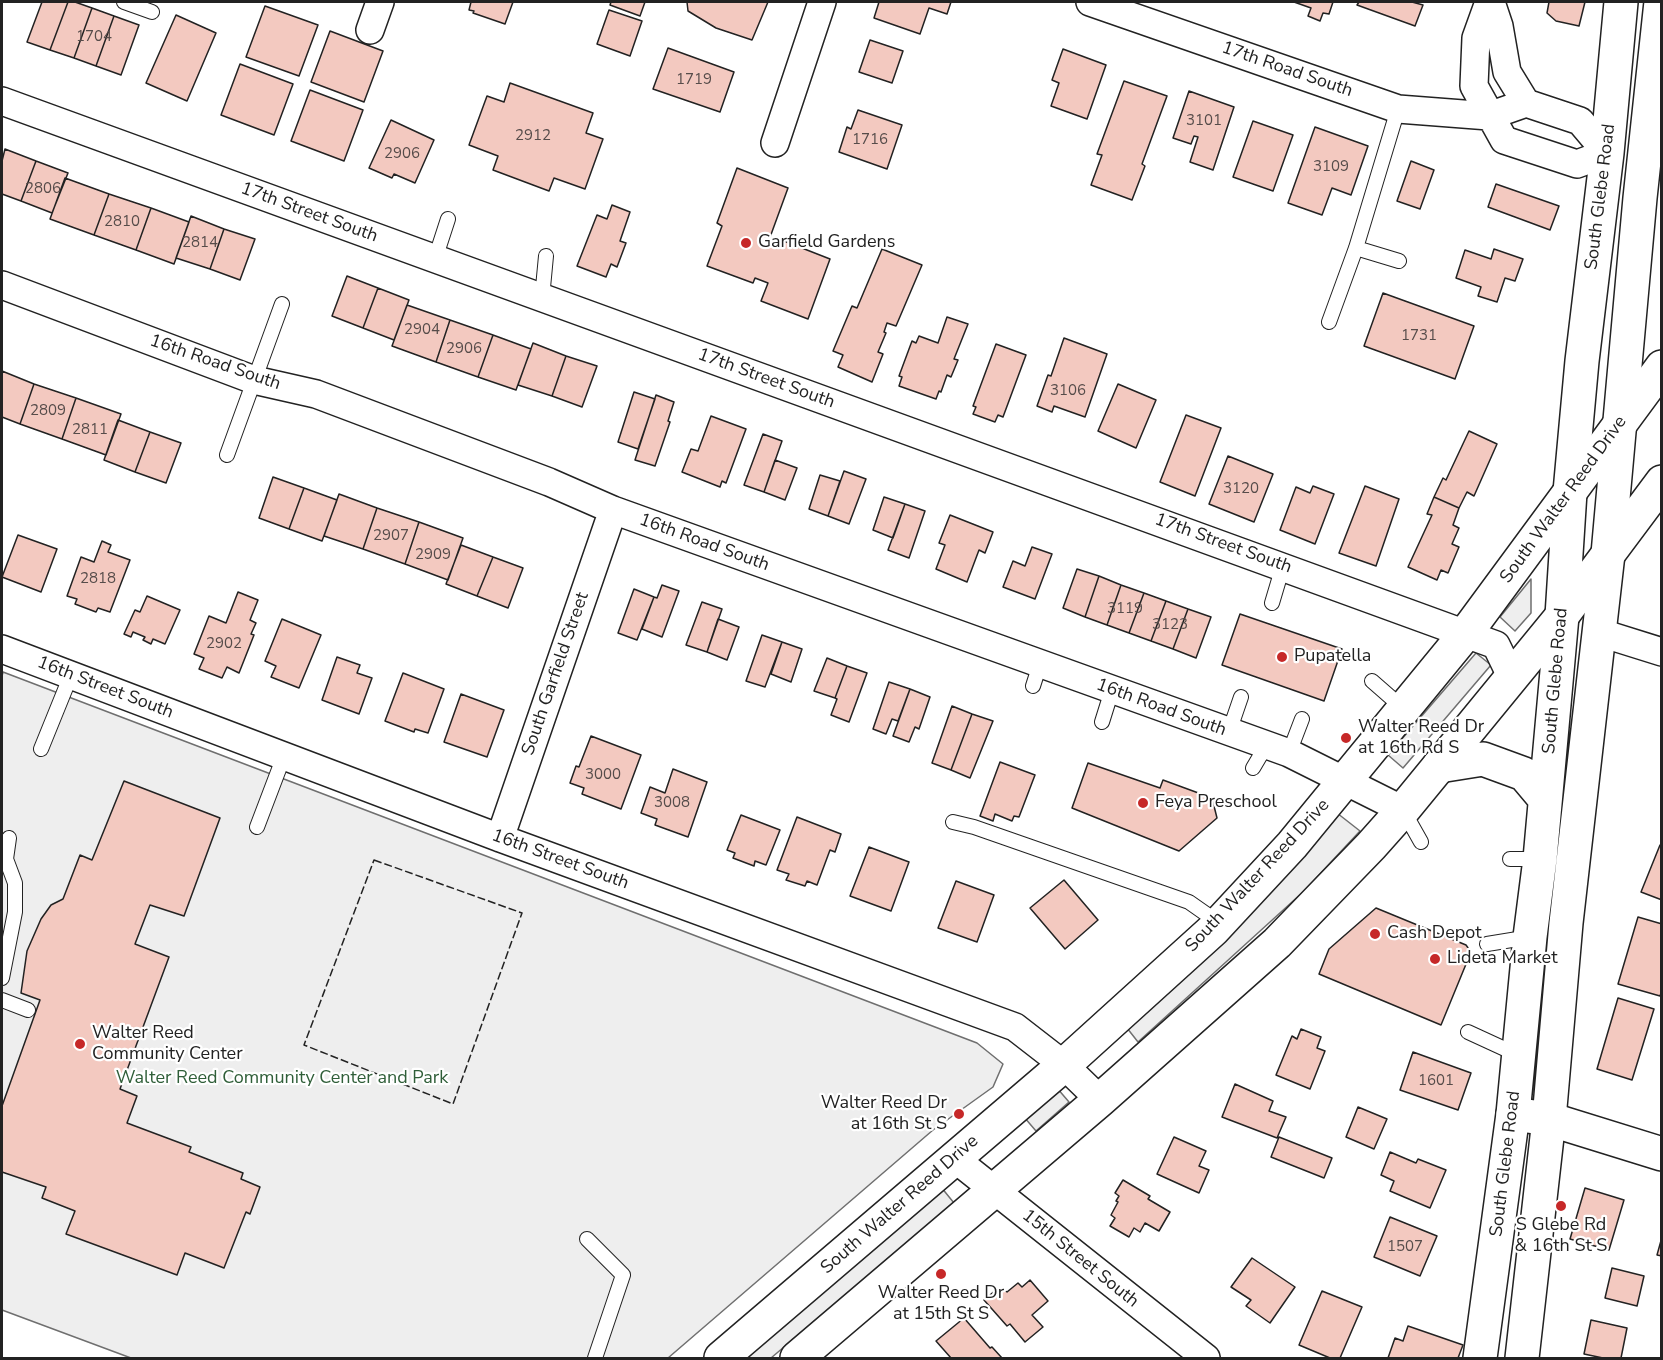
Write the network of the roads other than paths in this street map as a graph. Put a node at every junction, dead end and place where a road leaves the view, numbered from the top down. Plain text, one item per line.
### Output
1 (124, 2) edge
2 (380, 2) edge
3 (822, 2) edge
4 (1090, 2) edge
5 (1490, 2) edge
6 (1621, 2) edge
7 (1661, 2) edge
8 (152, 12) dead end
9 (370, 30) dead end
10 (2, 101) edge
11 (1526, 103) junction
12 (1398, 109) junction
13 (1489, 116) junction
14 (775, 143) dead end
15 (1607, 153) junction
16 (1643, 162) junction
17 (1640, 198) junction
18 (448, 219) dead end
19 (1662, 232) edge
20 (1356, 248) junction
21 (546, 256) dead end
22 (435, 259) junction
23 (1399, 261) dead end
24 (2, 285) edge
25 (542, 298) junction
26 (282, 304) dead end
27 (1329, 322) dead end
28 (1662, 367) edge
29 (254, 380) junction
30 (1618, 426) junction
31 (227, 455) dead end
32 (1662, 482) edge
33 (1570, 492) junction
34 (613, 510) junction
35 (1608, 554) junction
36 (1282, 566) junction
37 (1272, 603) dead end
38 (1562, 616) junction
39 (1598, 632) junction
40 (1466, 633) junction
41 (2, 649) edge
42 (1662, 652) edge
43 (71, 675) junction
44 (1512, 678) junction
45 (1372, 681) dead end
46 (1112, 690) junction
47 (1241, 697) dead end
48 (1404, 709) junction
49 (1302, 719) dead end
50 (1102, 722) dead end
51 (1229, 732) junction
52 (41, 749) dead end
53 (284, 756) junction
54 (1269, 756) junction
55 (1439, 766) junction
56 (1345, 781) junction
57 (1545, 799) junction
58 (1402, 810) junction
59 (953, 822) dead end
60 (257, 827) dead end
61 (9, 838) dead end
62 (500, 838) junction
63 (1421, 842) dead end
64 (1219, 923) junction
65 (1530, 937) junction
66 (1487, 944) dead end
67 (2, 978) edge
68 (2, 1000) edge
69 (28, 1010) dead end
70 (1468, 1032) dead end
71 (1519, 1055) junction
72 (1064, 1065) junction
73 (1100, 1100) junction
74 (1513, 1114) junction
75 (1549, 1119) junction
76 (1662, 1154) edge
77 (954, 1158) junction
78 (994, 1190) junction
79 (587, 1239) dead end
80 (595, 1359) edge
81 (721, 1359) edge
82 (797, 1359) edge
83 (1206, 1359) edge
84 (1480, 1359) edge
85 (1522, 1359) edge

1 - 8 lane
2 - 9 street
3 - 14 street
4 - 12 street, 17th Road South
5 - 11 street
5 - 13 street
6 - 15 main road, South Glebe Road
7 - 16 main road, South Glebe Road
10 - 22 street, 17th Street South
11 - 13 street, 17th Road South
11 - 15 street
12 - 13 street, 17th Road South
12 - 20 lane
13 - 15 street
15 - 16 main road
15 - 33 main road, South Glebe Road
16 - 17 main road, South Glebe Road
17 - 19 main road
17 - 30 main road, South Glebe Road
18 - 22 lane
20 - 23 lane
20 - 27 lane
21 - 25 lane
22 - 25 street, 17th Street South
24 - 29 street, 16th Road South
25 - 36 street, 17th Street South
26 - 29 lane
28 - 30 main road, South Walter Reed Drive
29 - 31 lane
29 - 34 street, 16th Road South
30 - 33 main road, South Walter Reed Drive
30 - 35 main road, South Glebe Road
32 - 35 main road
33 - 38 main road, South Glebe Road
33 - 40 main road, South Walter Reed Drive
34 - 46 street, 16th Road South
34 - 62 street, South Garfield Street
35 - 38 main road
35 - 39 main road, South Glebe Road
36 - 37 lane
36 - 40 street, 17th Street South
38 - 39 main road
38 - 44 main road
38 - 57 main road, South Glebe Road
39 - 42 street
39 - 75 main road, South Glebe Road
40 - 44 street, 17th Street South
40 - 48 main road, South Walter Reed Drive
41 - 43 street, 16th Street South
43 - 52 lane
43 - 53 street, 16th Street South
44 - 55 main road
45 - 48 lane
46 - 50 lane
46 - 51 street, 16th Road South
47 - 51 lane
48 - 56 main road, South Walter Reed Drive
49 - 54 lane
51 - 54 street, 16th Road South
53 - 60 lane
53 - 62 street, 16th Street South
54 - 56 street, 16th Road South
55 - 57 main road
55 - 58 main road
56 - 58 street, 16th Road South
56 - 64 main road, South Walter Reed Drive
57 - 65 main road, South Glebe Road
58 - 63 lane
58 - 73 main road
59 - 64 lane
61 - 67 lane
62 - 72 street, 16th Street South
64 - 72 main road, South Walter Reed Drive
65 - 66 lane
65 - 71 main road, South Glebe Road
68 - 69 lane
70 - 71 lane
71 - 74 main road, South Glebe Road
72 - 73 street, 16th Street South
72 - 77 main road, South Walter Reed Drive
73 - 78 main road
74 - 75 main road
74 - 84 main road, South Glebe Road
75 - 76 main road
75 - 85 main road, South Glebe Road
77 - 78 street, 15th Street South
77 - 81 main road, South Walter Reed Drive
78 - 82 main road
78 - 83 street, 15th Street South
79 - 80 lane

